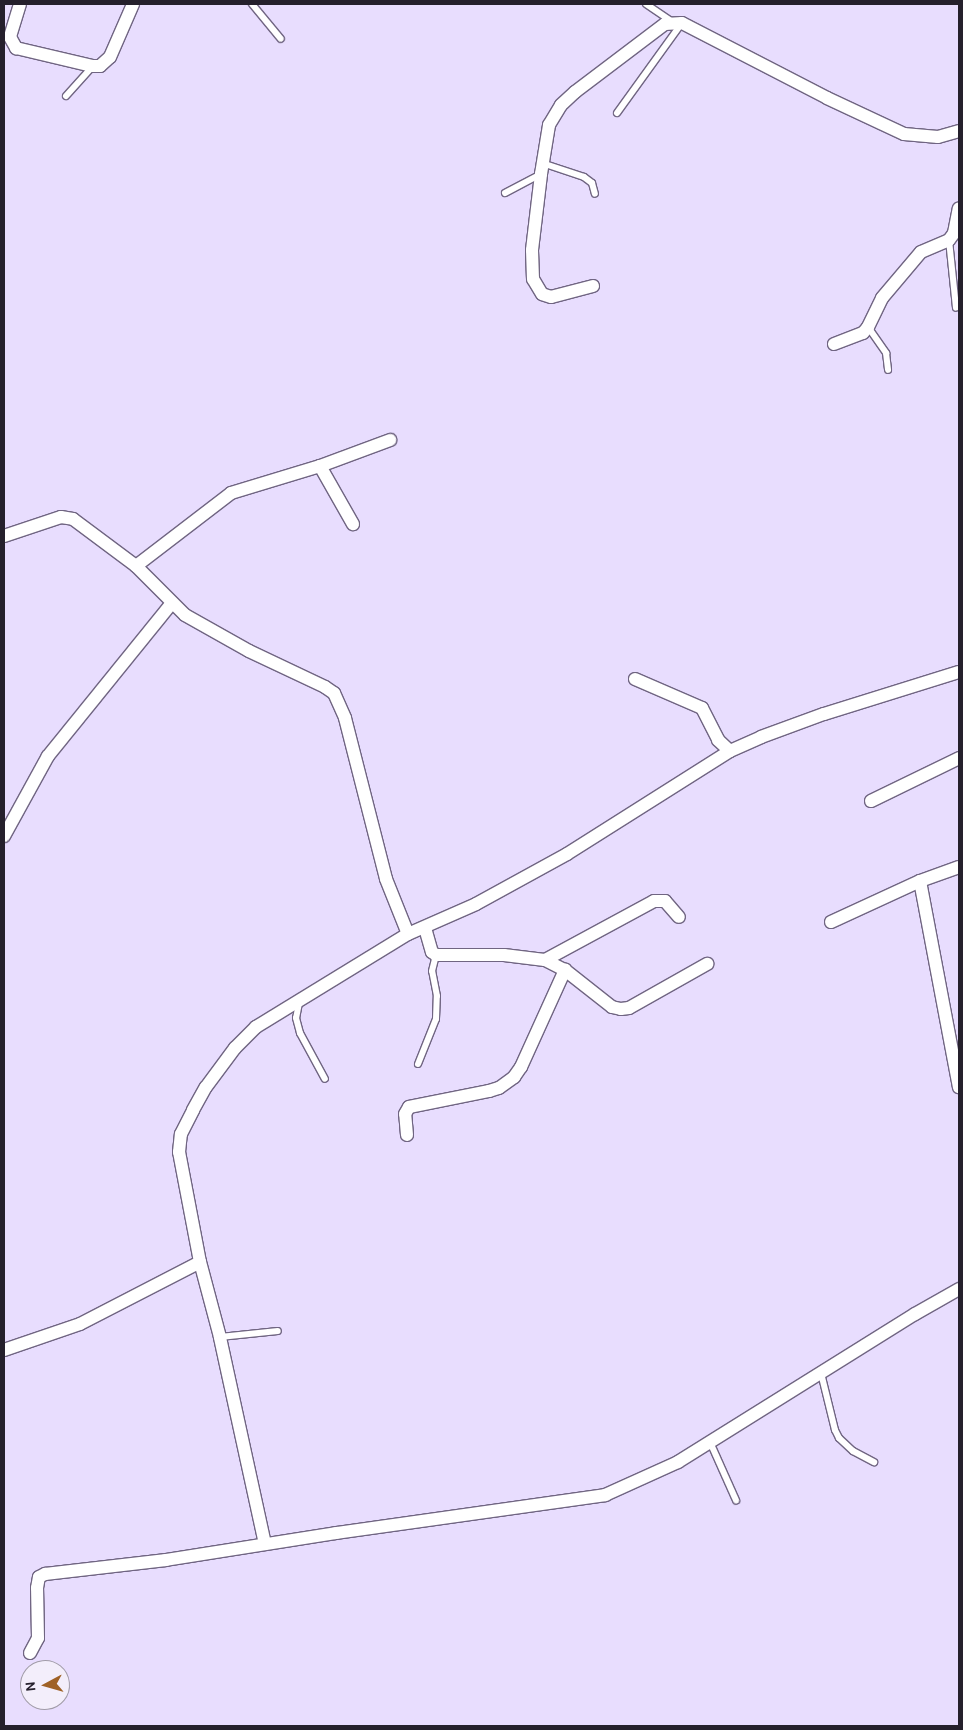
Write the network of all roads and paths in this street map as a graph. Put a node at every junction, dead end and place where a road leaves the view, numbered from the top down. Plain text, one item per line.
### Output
1 (20, 4) edge
2 (133, 4) edge
3 (252, 4) edge
4 (646, 4) edge
5 (678, 23) junction
6 (281, 39) dead end
7 (93, 66) junction
8 (66, 96) dead end
9 (616, 113) dead end
10 (959, 131) edge
11 (542, 168) junction
12 (505, 193) dead end
13 (595, 194) dead end
14 (959, 208) edge
15 (949, 240) junction
16 (593, 286) dead end
17 (956, 308) dead end
18 (868, 327) junction
19 (834, 344) dead end
20 (888, 370) dead end
21 (390, 440) dead end
22 (320, 466) junction
23 (352, 524) dead end
24 (4, 536) edge
25 (136, 566) junction
26 (172, 603) junction
27 (959, 672) edge
28 (636, 679) dead end
29 (730, 751) junction
30 (959, 758) edge
31 (871, 801) dead end
32 (4, 836) edge
33 (959, 868) edge
34 (920, 881) junction
35 (679, 917) dead end
36 (831, 922) dead end
37 (426, 928) junction
38 (408, 934) junction
39 (436, 955) junction
40 (545, 960) junction
41 (708, 964) dead end
42 (565, 970) junction
43 (301, 1000) junction
44 (418, 1064) dead end
45 (325, 1079) dead end
46 (959, 1087) edge
47 (407, 1135) dead end
48 (200, 1262) junction
49 (959, 1289) edge
50 (278, 1331) dead end
51 (220, 1337) junction
52 (4, 1350) edge
53 (821, 1372) junction
54 (710, 1442) junction
55 (874, 1462) dead end
56 (736, 1500) dead end
57 (265, 1544) junction
58 (30, 1653) dead end

1 - 7 street
2 - 7 street
3 - 6 lane
4 - 5 lane
5 - 9 lane
5 - 10 street
5 - 11 street
7 - 8 lane
11 - 12 lane
11 - 13 lane
11 - 16 street
14 - 15 street
15 - 17 lane
15 - 18 street
18 - 19 street
18 - 20 lane
21 - 22 street
22 - 23 street
22 - 25 street
24 - 25 street
25 - 26 street
26 - 32 street
26 - 38 street
27 - 29 street
28 - 29 street
29 - 37 street
30 - 31 street
33 - 34 street
34 - 36 street
34 - 46 street
35 - 40 street
37 - 38 street
37 - 39 street
38 - 43 street
39 - 40 street
39 - 44 lane
40 - 42 street
41 - 42 street
42 - 47 street
43 - 45 lane
43 - 48 street
48 - 51 street
48 - 52 street
49 - 53 street
50 - 51 lane
51 - 57 street
53 - 54 street
53 - 55 lane
54 - 56 lane
54 - 57 street
57 - 58 street

